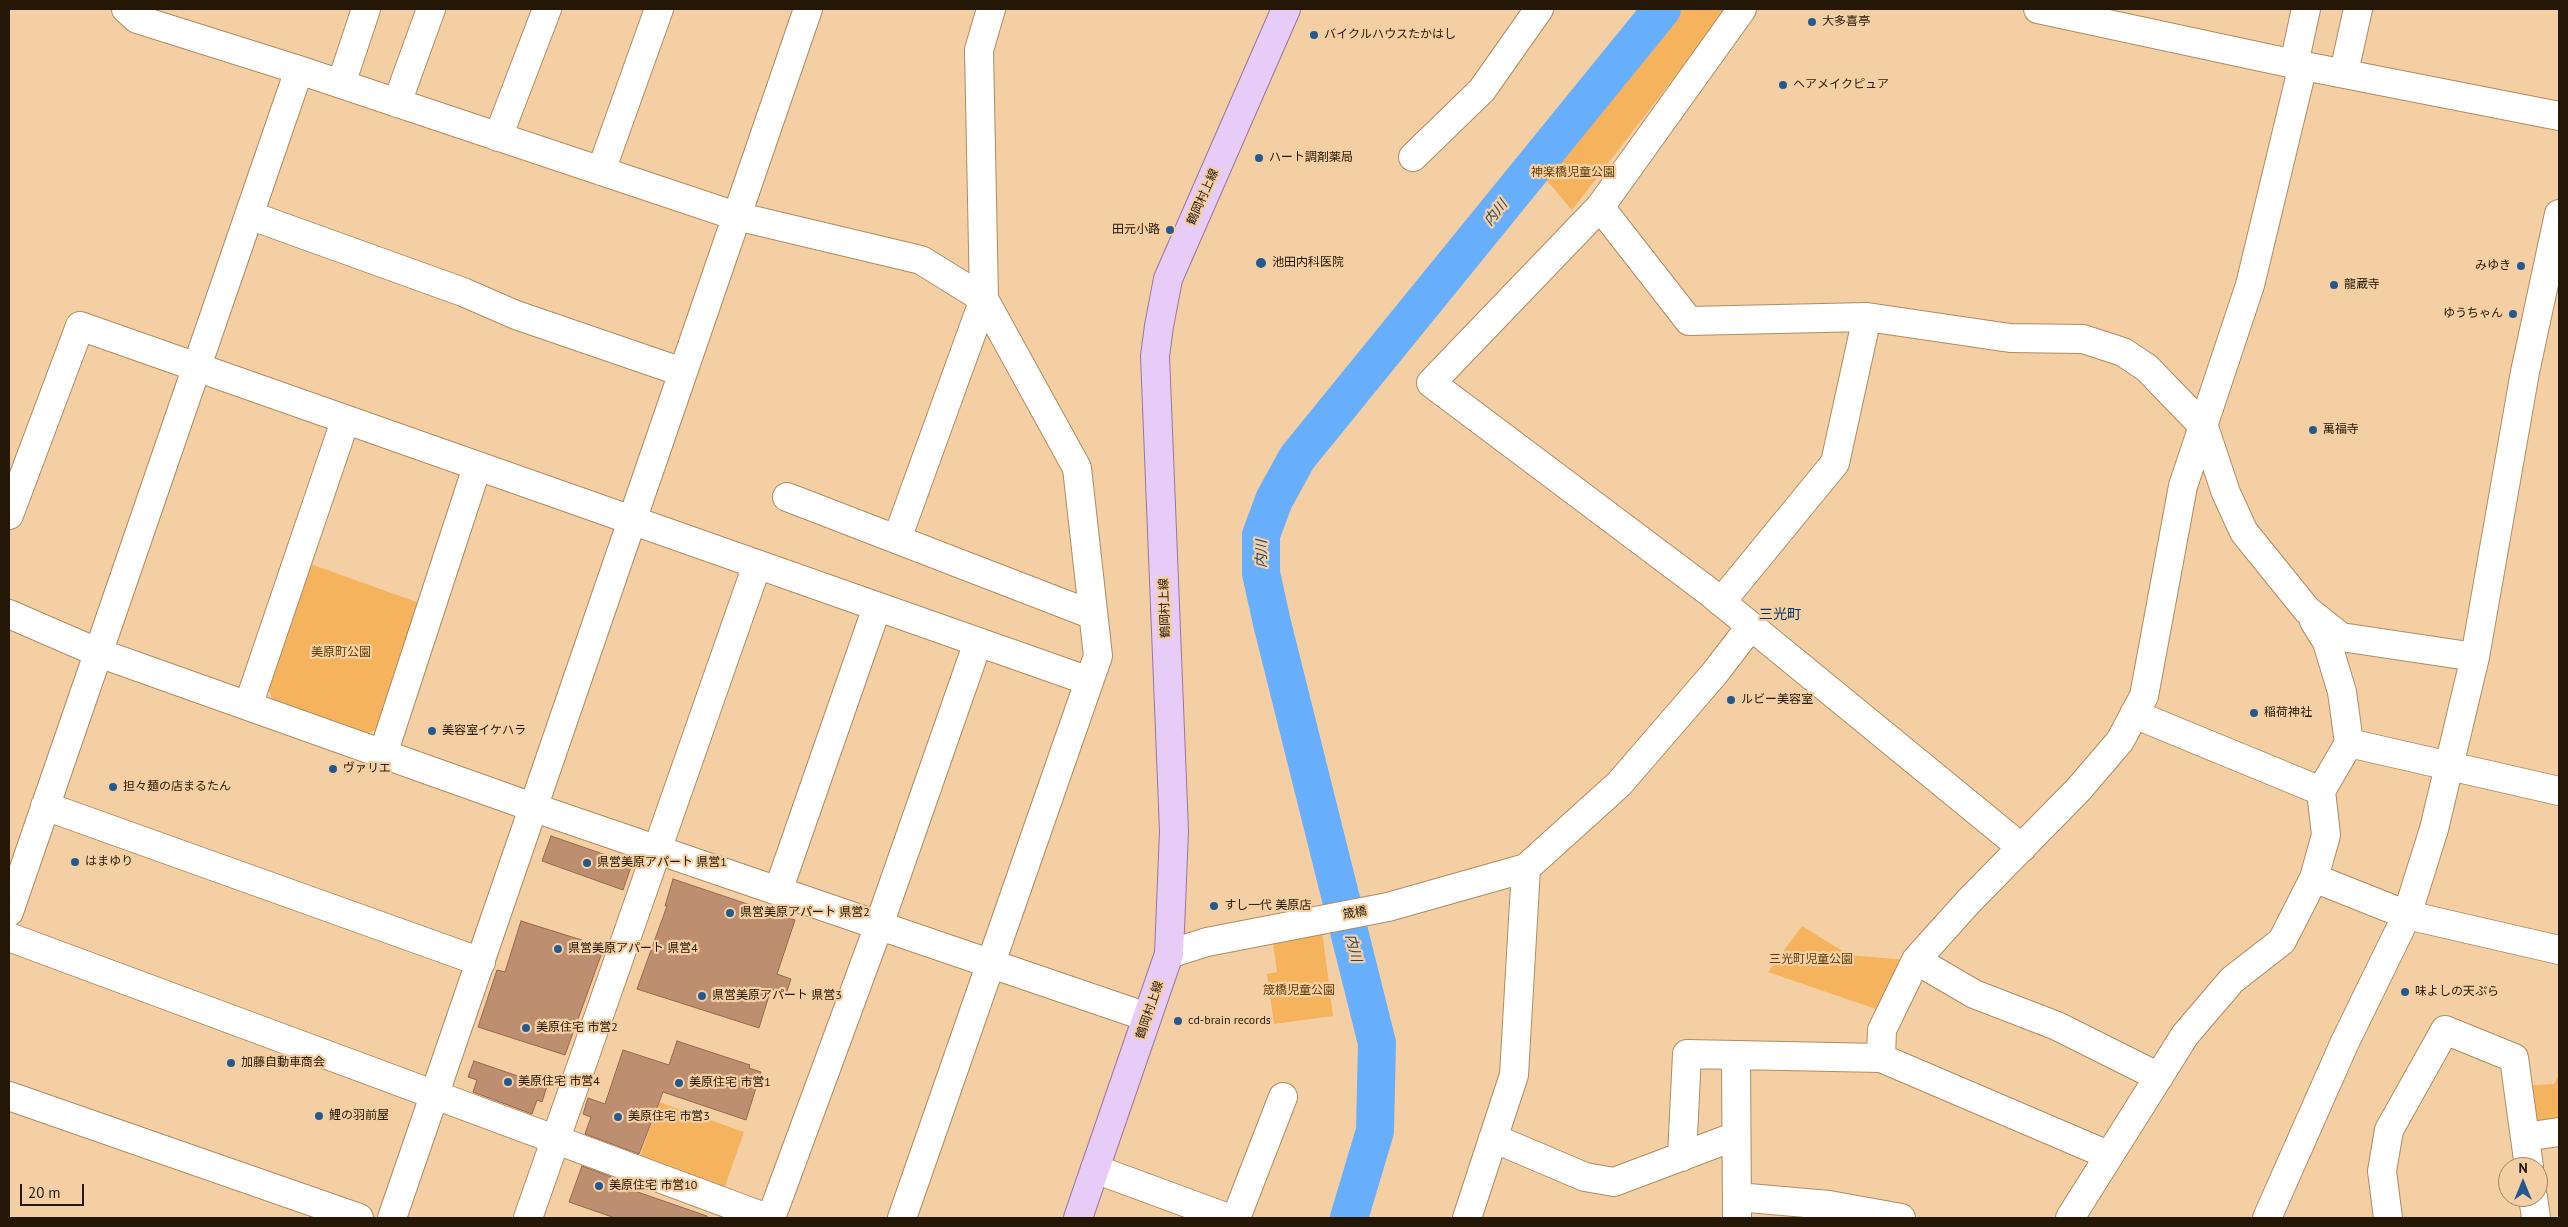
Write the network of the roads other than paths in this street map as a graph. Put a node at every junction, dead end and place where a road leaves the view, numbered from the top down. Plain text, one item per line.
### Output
1 (126, 9) edge
2 (366, 9) edge
3 (431, 9) edge
4 (547, 9) edge
5 (659, 9) edge
6 (808, 9) edge
7 (991, 9) edge
8 (1286, 9) edge
9 (1540, 9) edge
10 (1742, 9) edge
11 (2038, 9) edge
12 (2306, 9) edge
13 (2358, 9) edge
14 (2298, 64) junction
15 (299, 70) junction
16 (2344, 72) junction
17 (340, 84) junction
18 (397, 103) junction
19 (2559, 116) edge
20 (498, 136) junction
21 (1413, 157) dead end
22 (601, 171) junction
23 (1600, 207) junction
24 (2559, 214) edge
25 (249, 215) junction
26 (736, 216) junction
27 (984, 300) junction
28 (1867, 317) junction
29 (196, 369) junction
30 (682, 372) junction
31 (345, 421) junction
32 (2204, 427) junction
33 (477, 467) junction
34 (787, 497) dead end
35 (9, 514) edge
36 (632, 520) junction
37 (897, 540) junction
38 (757, 565) junction
39 (1721, 602) junction
40 (877, 607) junction
41 (2307, 610) junction
42 (9, 614) edge
43 (1093, 615) junction
44 (1751, 626) junction
45 (978, 642) junction
46 (99, 653) junction
47 (2474, 657) junction
48 (1089, 681) junction
49 (248, 706) junction
50 (2134, 714) junction
51 (2349, 743) junction
52 (382, 754) junction
53 (2450, 766) junction
54 (2321, 791) junction
55 (2559, 791) edge
56 (45, 806) junction
57 (535, 808) junction
58 (2022, 848) junction
59 (657, 850) junction
60 (1526, 868) junction
61 (2314, 878) junction
62 (778, 891) junction
63 (9, 912) edge
64 (2407, 915) junction
65 (879, 925) junction
66 (9, 937) edge
67 (2559, 950) edge
68 (1169, 954) junction
69 (1916, 960) junction
70 (481, 962) junction
71 (990, 962) junction
72 (1147, 1017) junction
73 (1736, 1056) junction
74 (1881, 1058) junction
75 (2158, 1077) junction
76 (435, 1095) junction
77 (9, 1096) edge
78 (1283, 1097) dead end
79 (2559, 1132) edge
80 (1736, 1136) junction
81 (2525, 1137) junction
82 (1493, 1138) junction
83 (555, 1140) junction
84 (2108, 1155) junction
85 (1682, 1156) junction
86 (2528, 1157) edge
87 (1095, 1169) junction
88 (1737, 1208) edge
89 (359, 1218) edge
90 (392, 1218) edge
91 (528, 1218) edge
92 (767, 1218) edge
93 (771, 1218) edge
94 (902, 1218) edge
95 (1078, 1218) edge
96 (1228, 1218) edge
97 (1236, 1218) edge
98 (1467, 1218) edge
99 (1901, 1218) edge
100 (2070, 1218) edge
101 (2267, 1218) edge
102 (2388, 1218) edge

1 - 15 street
2 - 17 street
3 - 18 street
4 - 20 street
5 - 22 street
6 - 26 street
7 - 27 street
8 - 68 main road, 鶴岡村上線
9 - 21 street
10 - 23 street
11 - 14 street
12 - 14 street
13 - 16 street
14 - 16 street
14 - 32 street
15 - 17 street
15 - 25 street
16 - 19 street
17 - 18 street
18 - 20 street
20 - 22 street
22 - 26 street
23 - 28 street
23 - 39 street
24 - 47 street
25 - 29 street
25 - 30 street
26 - 27 street
26 - 30 street
27 - 37 street
27 - 43 street
28 - 32 street
28 - 39 street
29 - 31 street
29 - 35 street
29 - 46 street
30 - 36 street
31 - 33 street
31 - 49 street
32 - 41 street
32 - 50 street
33 - 36 street
33 - 52 street
34 - 37 street
36 - 38 street
36 - 57 street
37 - 43 street
38 - 40 street
38 - 59 street
39 - 44 street
40 - 45 street
40 - 62 street
41 - 47 street
41 - 51 street
42 - 46 street
43 - 48 street
44 - 58 street
44 - 60 street
45 - 48 street
45 - 65 street
46 - 49 street
46 - 56 street
47 - 53 street
48 - 71 street
49 - 52 street
50 - 54 street
50 - 58 street
51 - 53 street
51 - 54 street
52 - 57 street
53 - 55 street
53 - 64 street
54 - 61 street
56 - 63 street
56 - 70 street
57 - 59 street
57 - 70 street
58 - 69 street
59 - 62 street
59 - 83 street
60 - 68 street, 筬橋
60 - 82 street
61 - 64 street
61 - 75 street
62 - 65 street
64 - 67 street
64 - 101 street
65 - 71 street
65 - 93 street
66 - 76 street
68 - 72 main road, 鶴岡村上線
69 - 74 street
69 - 75 street
70 - 76 street
71 - 72 street
71 - 94 street
72 - 87 main road, 鶴岡村上線
73 - 74 street
73 - 80 street
73 - 85 street
74 - 84 street
75 - 84 street
76 - 83 street
76 - 90 street
77 - 89 street
78 - 97 street
79 - 81 street
80 - 85 street
80 - 88 street
81 - 86 street
81 - 102 street
82 - 85 street
82 - 98 street
83 - 91 street
83 - 92 street
84 - 100 street
87 - 95 main road, 鶴岡村上線
87 - 96 street
88 - 99 street

